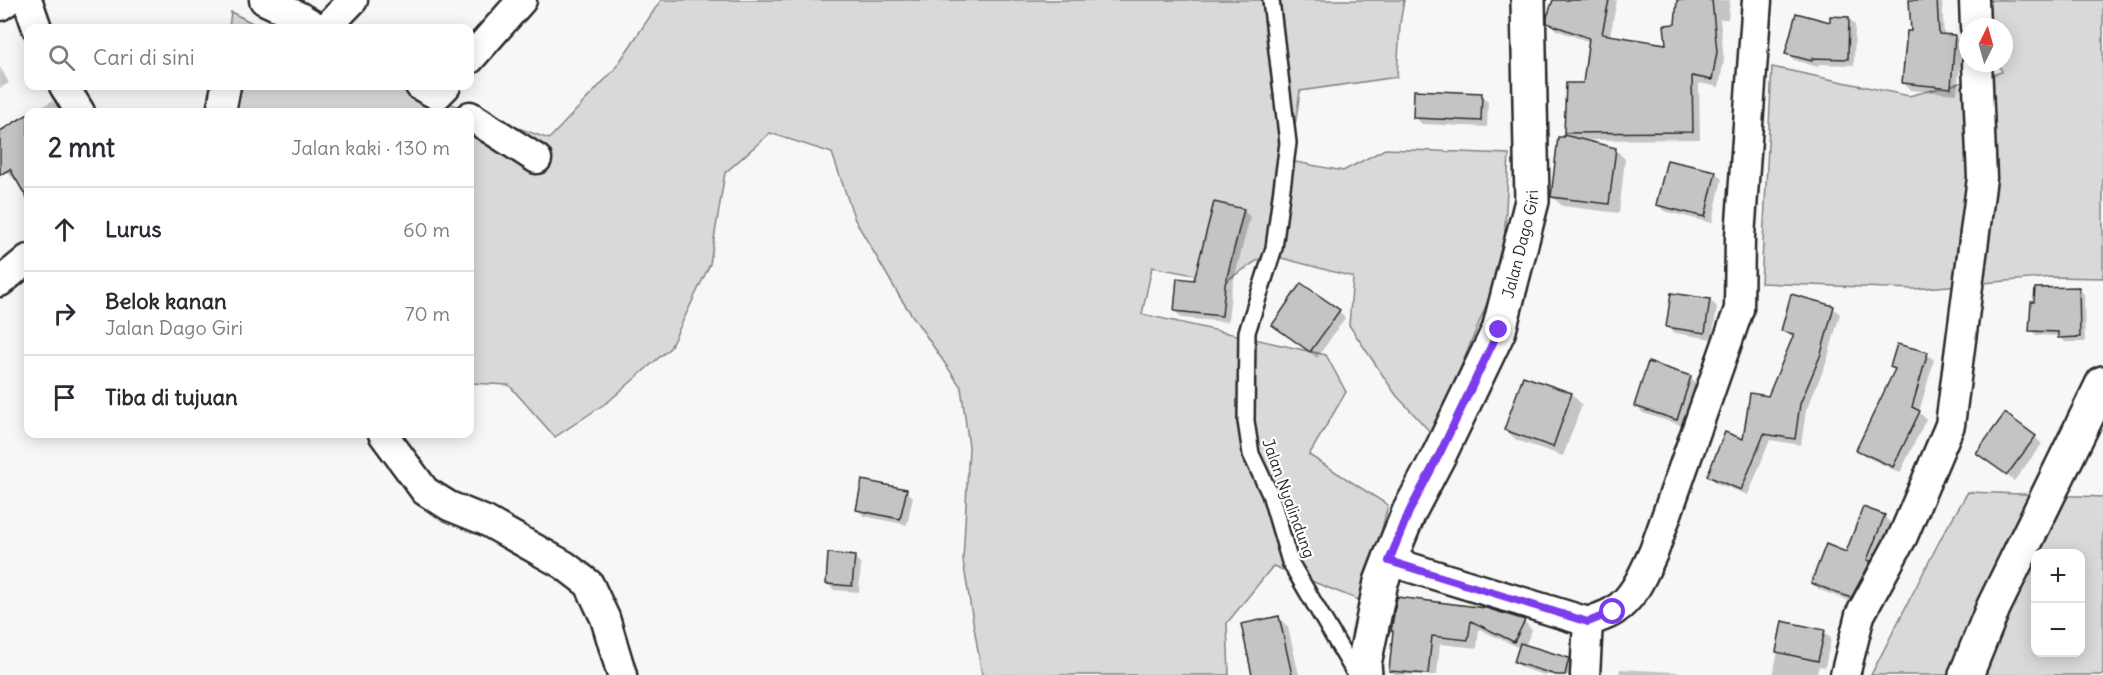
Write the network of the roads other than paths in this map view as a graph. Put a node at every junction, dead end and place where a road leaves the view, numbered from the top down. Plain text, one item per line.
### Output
1 (264, 0) edge
2 (353, 0) edge
3 (522, 0) edge
4 (1271, 0) edge
5 (1528, 0) edge
6 (1757, 0) edge
7 (1974, 0) edge
8 (14, 2) edge
9 (1975, 18) edge
10 (33, 24) edge
11 (314, 24) edge
12 (317, 24) edge
13 (474, 54) edge
14 (1977, 72) edge
15 (66, 90) edge
16 (225, 90) edge
17 (435, 90) edge
18 (78, 108) edge
19 (223, 108) edge
20 (459, 108) edge
21 (474, 119) edge
22 (537, 159) dead end
23 (24, 262) edge
24 (0, 282) edge
25 (2103, 383) edge
26 (386, 438) edge
27 (1389, 561) junction
28 (1588, 622) junction
29 (622, 675) edge
30 (1356, 675) edge
31 (1365, 675) edge
32 (1585, 675) edge
33 (1845, 675) edge
34 (1966, 675) edge

1 - 11 street
2 - 12 street
3 - 13 street
4 - 30 lane, Jalan Nyalindung
5 - 27 main road, Jalan Dago Giri
6 - 28 street
7 - 9 street
8 - 10 street
14 - 33 street
15 - 18 street
16 - 19 street
17 - 20 street
21 - 22 street
23 - 24 street
25 - 34 main road
26 - 29 street
27 - 28 street
27 - 31 main road, Jalan Dago Giri
28 - 32 street

